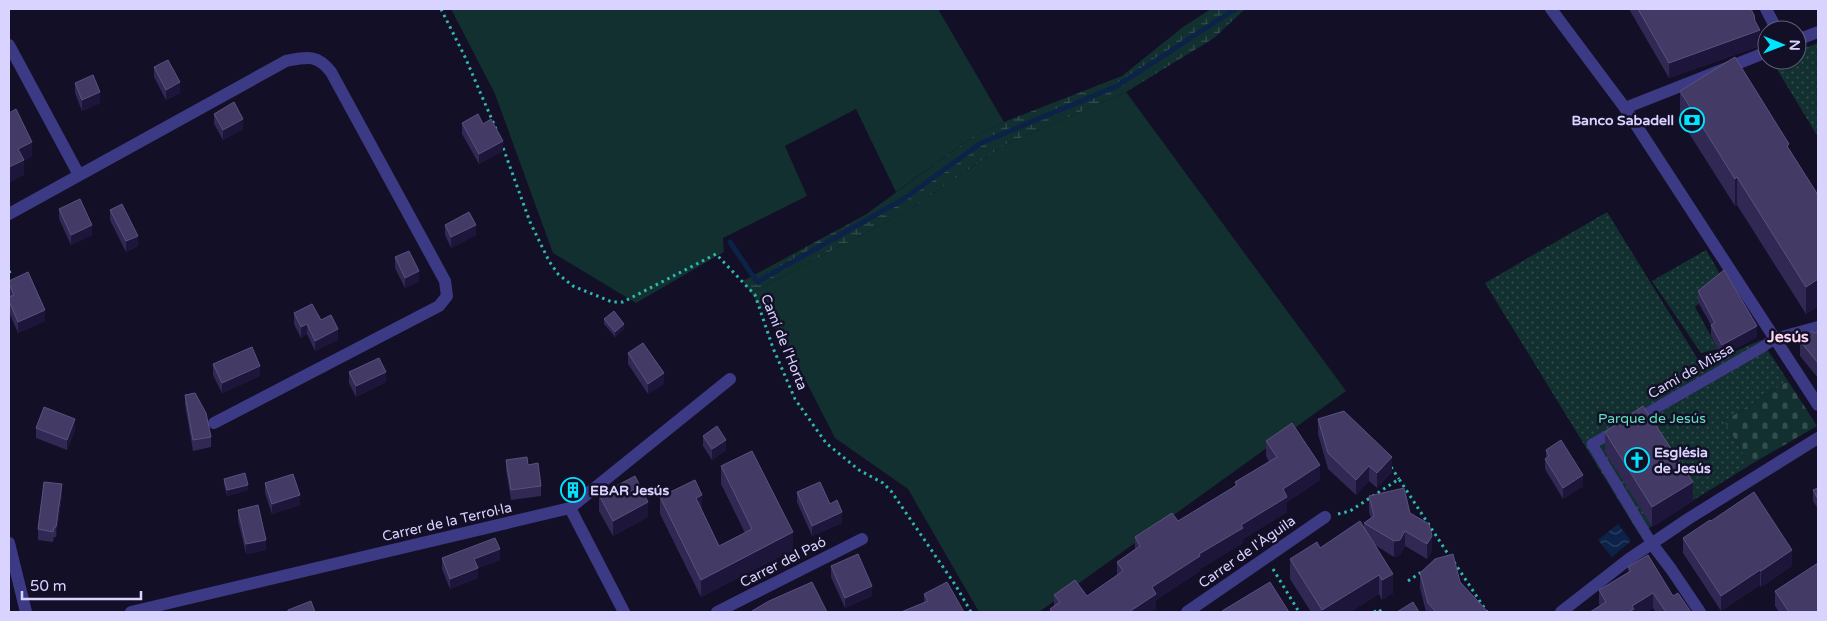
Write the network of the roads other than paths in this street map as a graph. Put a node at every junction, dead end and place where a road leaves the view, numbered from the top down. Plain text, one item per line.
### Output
1 (1551, 9) edge
2 (9, 45) edge
3 (1757, 56) edge
4 (1625, 108) junction
5 (79, 176) junction
6 (9, 214) edge
7 (1818, 327) edge
8 (1774, 339) junction
9 (730, 379) dead end
10 (1818, 405) edge
11 (214, 424) dead end
12 (1818, 438) edge
13 (570, 508) junction
14 (1325, 517) road end
15 (862, 539) dead end
16 (9, 543) edge
17 (1652, 544) junction
18 (26, 612) edge
19 (131, 612) edge
20 (624, 612) edge
21 (717, 612) edge
22 (1187, 612) edge
23 (1561, 612) edge
24 (1700, 612) edge

1 - 4 street
2 - 5 street
3 - 4 street
4 - 8 street
5 - 6 street
5 - 11 street
7 - 8 street
8 - 10 street
8 - 17 street, Camí de Missa
9 - 13 street, Carrer de la Terrol·la
12 - 17 street
13 - 19 street, Carrer de la Terrol·la
13 - 20 street
14 - 22 street, Carrer de l'Àguila
15 - 21 street, Carrer del Paó
16 - 18 street
17 - 23 street
17 - 24 street

